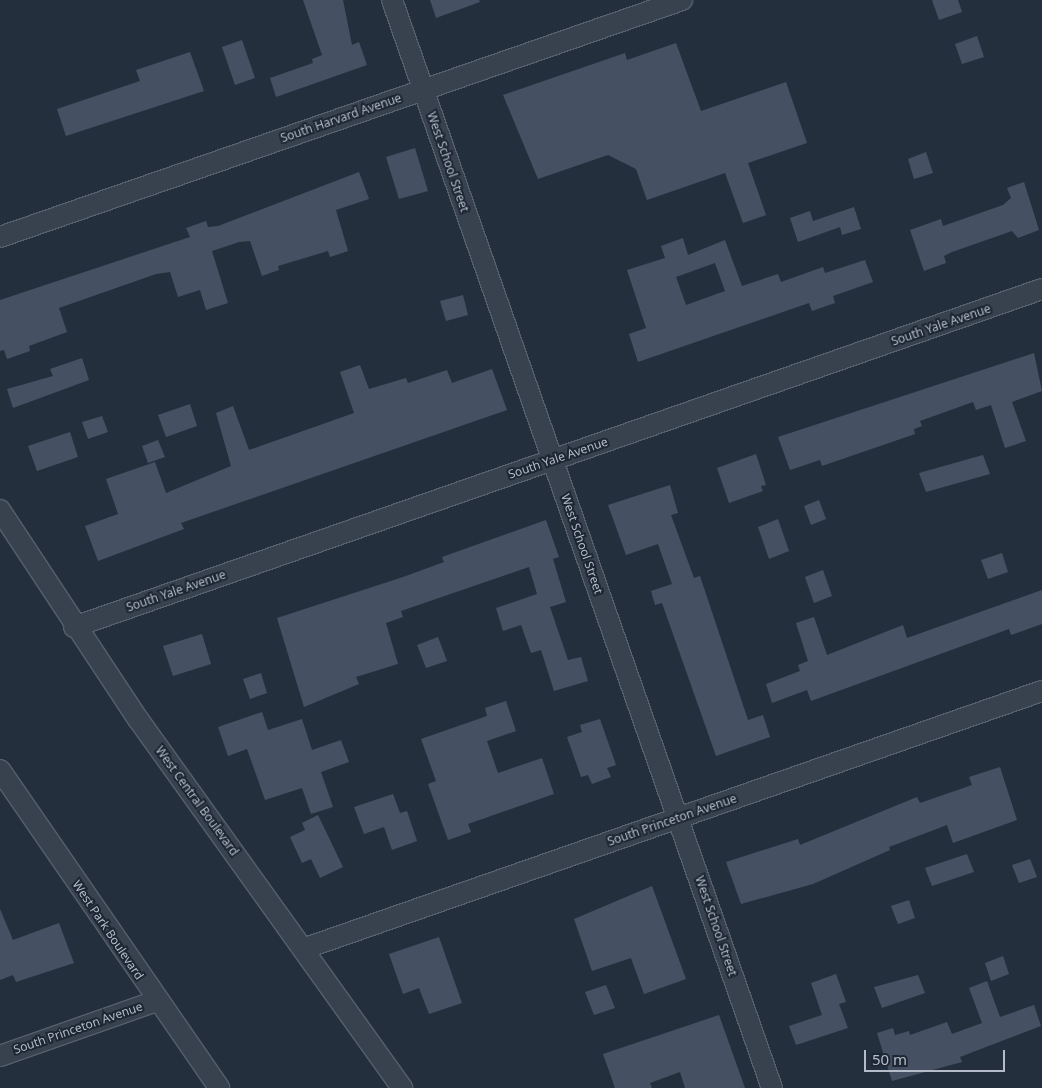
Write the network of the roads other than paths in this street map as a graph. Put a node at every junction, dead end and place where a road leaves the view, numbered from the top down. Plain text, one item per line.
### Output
1 (392, 0) edge
2 (682, 0) edge
3 (423, 90) junction
4 (0, 237) edge
5 (1042, 289) edge
6 (553, 460) junction
7 (0, 510) edge
8 (74, 627) junction
9 (1042, 691) edge
10 (0, 770) edge
11 (678, 818) junction
12 (303, 949) junction
13 (156, 1001) junction
14 (0, 1056) edge
15 (219, 1088) edge
16 (402, 1088) edge
17 (772, 1088) edge

1 - 3 street, West School Street
2 - 3 street, South Harvard Avenue
3 - 4 street, South Harvard Avenue
3 - 6 street, West School Street
5 - 6 street, South Yale Avenue
6 - 8 street, South Yale Avenue
6 - 11 street, West School Street
7 - 8 street, West Central Boulevard
8 - 12 street, West Central Boulevard
9 - 11 street, South Princeton Avenue
10 - 13 street, West Park Boulevard
11 - 12 street, South Princeton Avenue
11 - 17 street, West School Street
12 - 16 street, West Central Boulevard
13 - 14 street, South Princeton Avenue
13 - 15 street, West Park Boulevard

